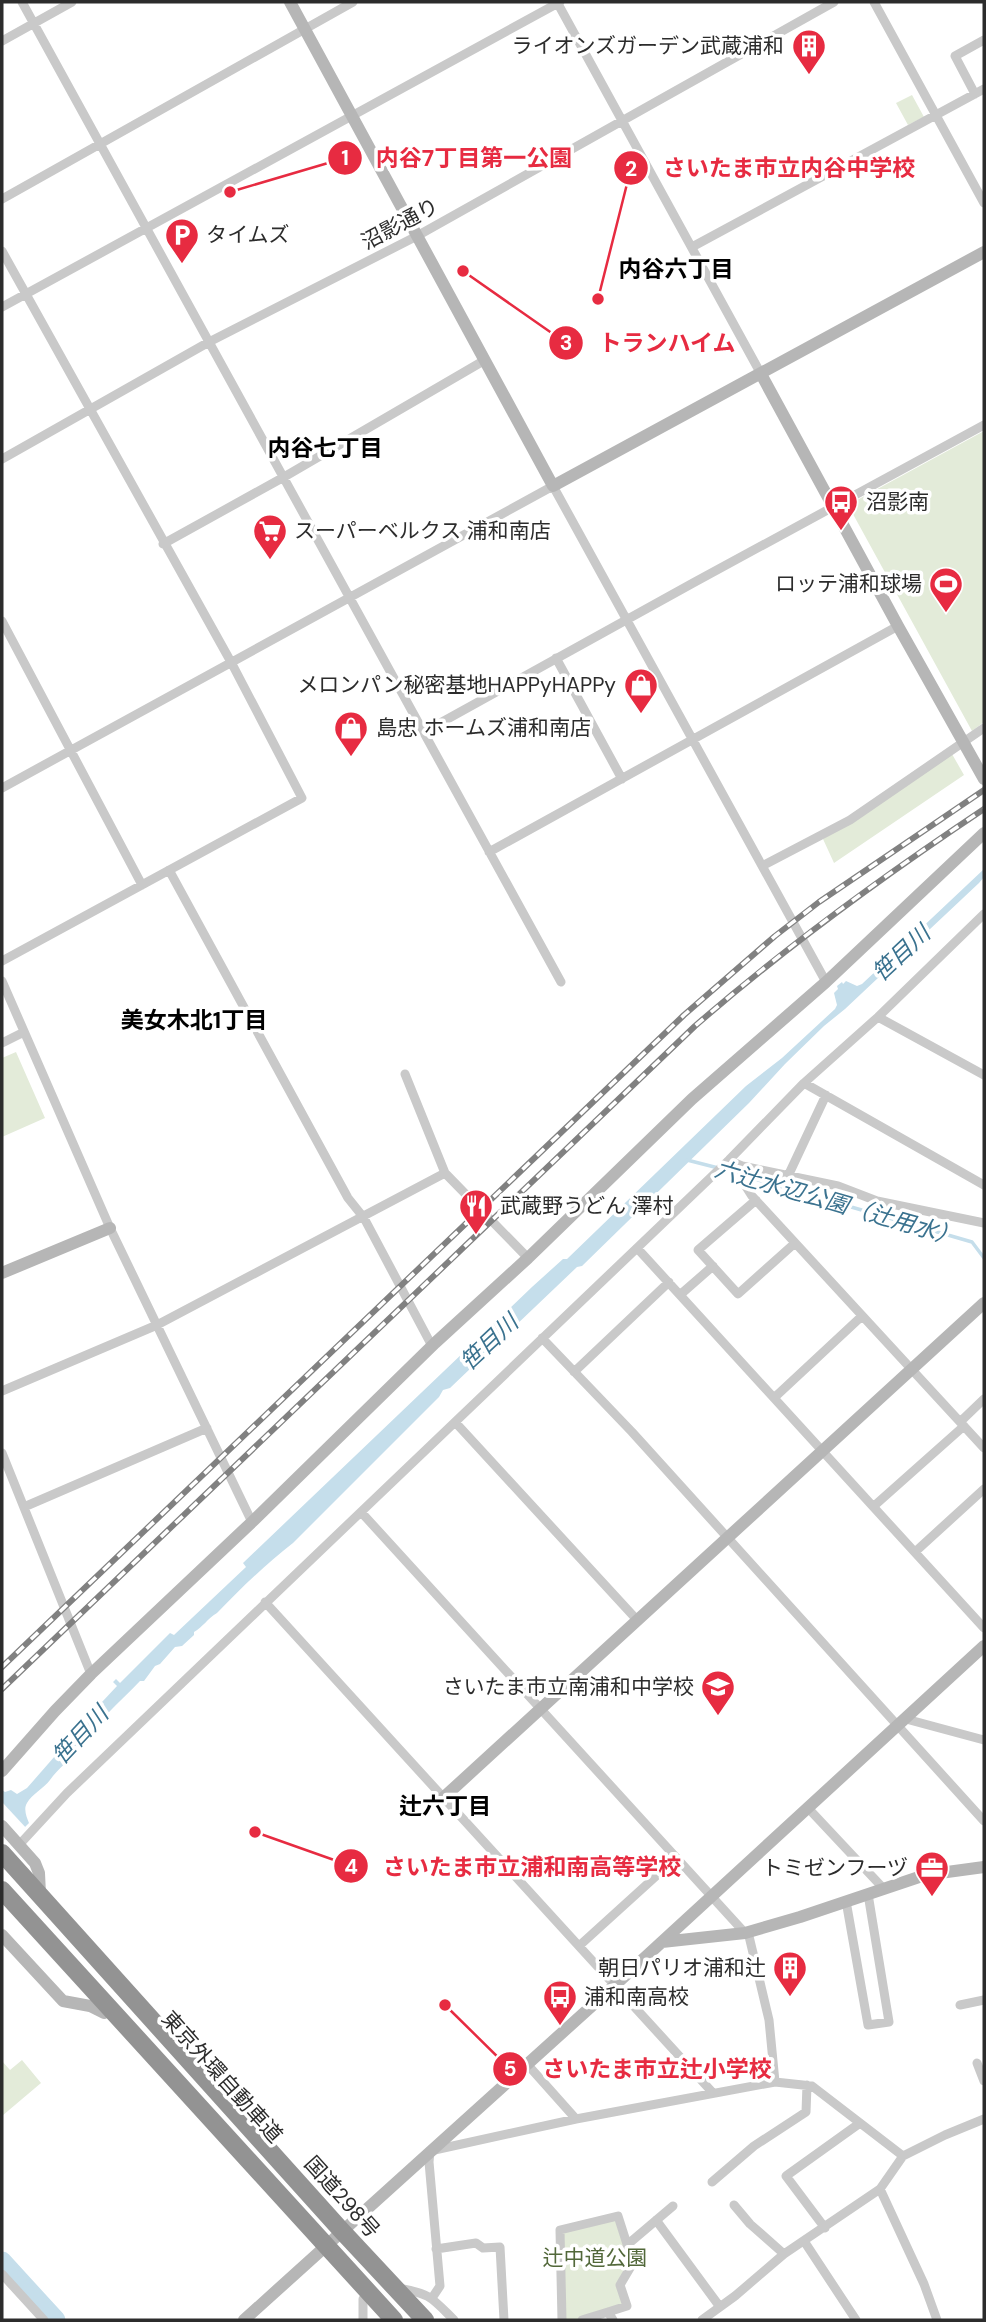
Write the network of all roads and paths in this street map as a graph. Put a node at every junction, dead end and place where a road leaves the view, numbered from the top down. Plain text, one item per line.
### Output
1 (22, 2) edge
2 (72, 2) edge
3 (290, 2) edge
4 (353, 2) edge
5 (558, 2) edge
6 (834, 2) edge
7 (874, 2) edge
8 (34, 23) junction
9 (305, 29) junction
10 (984, 40) edge
11 (2, 41) edge
12 (984, 89) edge
13 (975, 94) junction
14 (936, 115) junction
15 (352, 116) junction
16 (622, 120) junction
17 (100, 144) junction
18 (2, 199) edge
19 (984, 203) edge
20 (146, 228) junction
21 (417, 236) junction
22 (692, 247) junction
23 (2, 251) edge
24 (984, 252) edge
25 (26, 294) junction
26 (2, 307) edge
27 (209, 342) junction
28 (485, 360) junction
29 (761, 374) junction
30 (89, 410) junction
31 (984, 425) edge
32 (2, 459) edge
33 (284, 477) junction
34 (553, 486) junction
35 (833, 508) junction
36 (163, 544) junction
37 (349, 597) junction
38 (626, 619) junction
39 (2, 621) edge
40 (898, 626) junction
41 (556, 658) junction
42 (231, 662) junction
43 (984, 728) edge
44 (424, 732) junction
45 (693, 740) junction
46 (962, 742) junction
47 (72, 749) junction
48 (622, 779) junction
49 (984, 779) edge
50 (2, 788) edge
51 (984, 833) edge
52 (489, 852) junction
53 (762, 866) junction
54 (169, 870) junction
55 (142, 885) junction
56 (984, 914) edge
57 (2, 961) edge
58 (2, 981) edge
59 (561, 982) dead end
60 (825, 982) junction
61 (878, 1017) junction
62 (24, 1032) junction
63 (2, 1043) edge
64 (405, 1074) dead end
65 (984, 1075) edge
66 (804, 1083) junction
67 (826, 1095) junction
68 (729, 1160) junction
69 (445, 1173) junction
70 (788, 1176) junction
71 (984, 1185) edge
72 (756, 1200) junction
73 (364, 1217) junction
74 (984, 1223) edge
75 (110, 1228) junction
76 (795, 1243) junction
77 (637, 1248) junction
78 (528, 1258) junction
79 (713, 1266) junction
80 (2, 1273) edge
81 (669, 1282) junction
82 (681, 1294) junction
83 (984, 1303) edge
84 (862, 1316) junction
85 (157, 1325) junction
86 (542, 1338) junction
87 (432, 1346) junction
88 (912, 1370) junction
89 (574, 1372) junction
90 (2, 1391) edge
91 (775, 1397) junction
92 (984, 1399) edge
93 (455, 1422) junction
94 (962, 1424) junction
95 (207, 1428) junction
96 (984, 1448) edge
97 (823, 1451) junction
98 (2, 1453) edge
99 (984, 1489) edge
100 (874, 1506) junction
101 (24, 1507) junction
102 (361, 1512) junction
103 (252, 1522) junction
104 (728, 1538) junction
105 (915, 1552) junction
106 (265, 1602) junction
107 (638, 1621) junction
108 (984, 1628) edge
109 (984, 1646) edge
110 (91, 1674) junction
111 (541, 1709) junction
112 (902, 1723) junction
113 (984, 1740) edge
114 (2, 1771) edge
115 (443, 1798) junction
116 (808, 1808) junction
117 (984, 1821) edge
118 (2, 1826) edge
119 (9, 1852) edge
120 (676, 1858) junction
121 (984, 1867) edge
122 (883, 1888) junction
123 (2, 1890) edge
124 (868, 1894) junction
125 (711, 1896) junction
126 (2, 1899) edge
127 (846, 1901) junction
128 (747, 1932) junction
129 (2, 1935) edge
130 (662, 1942) junction
131 (579, 1946) junction
132 (615, 1985) junction
133 (984, 2000) edge
134 (960, 2005) dead end
135 (104, 2013) junction
136 (976, 2063) dead end
137 (527, 2064) junction
138 (984, 2081) edge
139 (775, 2082) junction
140 (807, 2085) junction
141 (713, 2093) junction
142 (576, 2119) junction
143 (984, 2120) edge
144 (860, 2123) junction
145 (430, 2151) junction
146 (903, 2157) junction
147 (712, 2182) dead end
148 (880, 2189) junction
149 (734, 2204) dead end
150 (673, 2206) dead end
151 (656, 2220) junction
152 (825, 2228) junction
153 (341, 2230) junction
154 (804, 2241) junction
155 (627, 2245) junction
156 (436, 2249) junction
157 (319, 2251) junction
158 (784, 2254) junction
159 (2, 2274) edge
160 (393, 2287) junction
161 (432, 2298) junction
162 (363, 2299) junction
163 (720, 2307) junction
164 (611, 2316) edge
165 (44, 2320) edge
166 (244, 2320) edge
167 (363, 2320) edge
168 (385, 2320) edge
169 (394, 2320) edge
170 (412, 2320) edge
171 (425, 2320) edge
172 (454, 2320) edge
173 (504, 2320) edge
174 (562, 2320) edge
175 (582, 2320) edge
176 (702, 2320) edge
177 (856, 2320) edge
178 (937, 2320) edge

1 - 8 street
2 - 8 street
3 - 9 street
4 - 9 street
5 - 15 street
5 - 16 street
6 - 16 street, 沼影通り
7 - 14 street
8 - 11 street
8 - 17 street
9 - 15 street
9 - 17 street
10 - 13 street
12 - 13 street
13 - 14 street
14 - 19 street
14 - 22 street
15 - 20 street
15 - 21 street
16 - 21 street, 沼影通り
16 - 22 street
17 - 18 street
17 - 20 street
20 - 25 street
20 - 27 street
21 - 27 street, 沼影通り
21 - 28 street
22 - 29 street
23 - 25 street
24 - 29 street
25 - 26 street
25 - 30 street
27 - 30 street, 沼影通り
27 - 33 street
28 - 33 street
28 - 34 street
29 - 34 street
29 - 35 street
30 - 32 street, 沼影通り
30 - 36 street
31 - 35 street
33 - 36 street
33 - 37 street
34 - 37 street
34 - 38 street
35 - 38 street
35 - 40 street
36 - 42 street
37 - 42 street
37 - 44 street
38 - 41 street
38 - 45 street
39 - 47 street
40 - 45 street
40 - 46 street
41 - 44 street
41 - 48 street
42 - 47 street
42 - 54 street
43 - 46 street
44 - 52 street
45 - 48 street
45 - 53 street
46 - 49 street
46 - 53 street
47 - 50 street
47 - 55 street
48 - 52 street
51 - 60 street
52 - 59 street
53 - 60 street
54 - 55 street
54 - 73 street
55 - 57 street
56 - 61 street
58 - 62 street
60 - 78 street
61 - 65 street
61 - 66 street
62 - 63 street
62 - 75 street
64 - 69 street
66 - 67 street
66 - 68 street
67 - 70 street
67 - 71 street
68 - 70 street
68 - 72 street
68 - 77 street
69 - 73 street
69 - 78 street
70 - 74 street
72 - 76 street
72 - 79 street
73 - 85 street
73 - 87 street
75 - 80 street
75 - 85 street
76 - 79 street
76 - 84 street
77 - 81 street
77 - 86 street
78 - 87 street
79 - 82 street
81 - 82 street
81 - 89 street
82 - 91 street
83 - 88 street
84 - 88 street
84 - 91 street
85 - 90 street
85 - 95 street
86 - 89 street
86 - 93 street
87 - 103 street
88 - 94 street
88 - 97 street
89 - 104 street
91 - 97 street
92 - 94 street
93 - 102 street
93 - 107 street
94 - 96 street
94 - 100 street
95 - 101 street
95 - 103 street
97 - 100 street
97 - 104 street
98 - 101 street
99 - 105 street
100 - 105 street
101 - 110 street
102 - 106 street
102 - 111 street
103 - 110 street
104 - 107 street
104 - 112 street
105 - 108 street
106 - 115 street
106 - 119 street
107 - 111 street
109 - 112 street
110 - 114 street
111 - 115 street
111 - 120 street
112 - 113 street
112 - 116 street
112 - 117 street
115 - 131 street
116 - 122 street
116 - 125 street
118 - 119 street
119 - 153 highway, 国道298号
119 - 170 highway, 東京外環自動車道
120 - 125 street
120 - 131 street
121 - 122 street
122 - 124 street
123 - 169 highway, 東京外環自動車道
124 - 127 street
124 - 127 street
125 - 128 street
125 - 130 street
126 - 135 highway
127 - 128 street
128 - 130 street
128 - 139 street
129 - 135 street
130 - 132 street
131 - 132 street
132 - 137 street
132 - 141 street
133 - 134 street
135 - 157 highway
136 - 138 street
137 - 142 street
137 - 145 street
139 - 140 street
139 - 141 street
140 - 144 street
140 - 147 street
141 - 142 street
142 - 145 street
143 - 146 street
144 - 146 street
144 - 152 street
145 - 153 street
145 - 156 street
146 - 148 street
148 - 152 street
148 - 178 street
149 - 158 street
150 - 151 street
151 - 155 street
151 - 163 street
152 - 154 street
153 - 157 street
153 - 160 highway, 国道298号
154 - 158 street
154 - 177 street
155 - 164 street
155 - 174 street
156 - 161 street
156 - 173 street
157 - 162 highway
157 - 166 street
158 - 163 street
159 - 165 street
160 - 161 street
160 - 171 highway, 国道298号
161 - 172 street
162 - 167 street
162 - 168 highway
163 - 176 street
164 - 175 street

